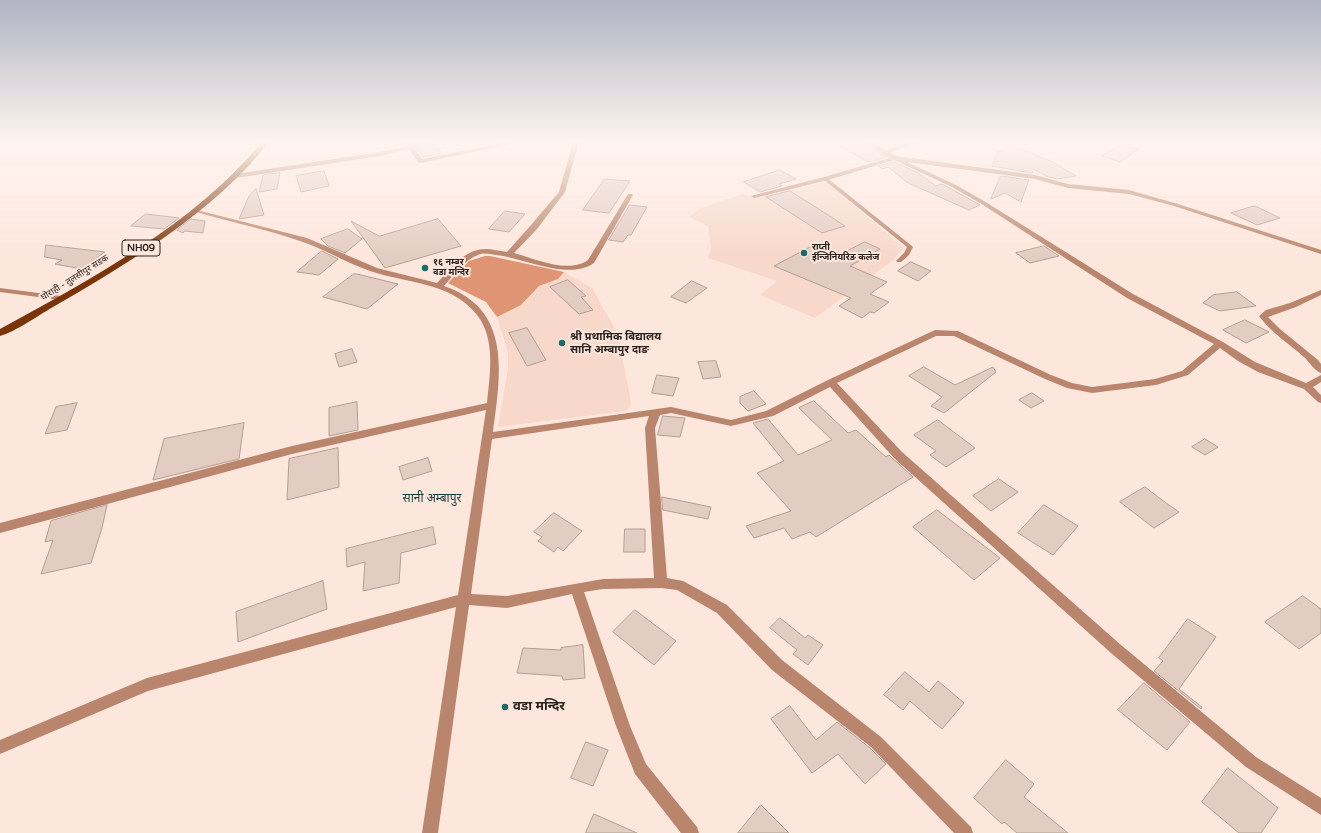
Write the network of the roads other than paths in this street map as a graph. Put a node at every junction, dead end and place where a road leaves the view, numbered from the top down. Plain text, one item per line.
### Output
1 (230, 181) edge
2 (565, 181) edge
3 (818, 181) edge
4 (828, 181) edge
5 (943, 181) edge
6 (1049, 181) edge
7 (630, 195) dead end
8 (754, 196) dead end
9 (195, 210) junction
10 (1321, 252) edge
11 (509, 254) junction
12 (899, 261) dead end
13 (439, 286) junction
14 (0, 290) edge
15 (1321, 292) edge
16 (61, 298) junction
17 (0, 333) edge
18 (1220, 344) junction
19 (1321, 370) edge
20 (1321, 378) edge
21 (831, 382) junction
22 (1307, 388) junction
23 (1321, 400) edge
24 (492, 405) junction
25 (656, 412) junction
26 (488, 436) junction
27 (0, 528) edge
28 (661, 583) junction
29 (576, 588) junction
30 (465, 599) junction
31 (0, 747) edge
32 (1321, 807) edge
33 (430, 833) edge
34 (691, 833) edge
35 (965, 833) edge

1 - 9 main road, घोराही - तुलसीपुर सडक / NH09
2 - 11 street
3 - 8 street
4 - 12 lane
5 - 18 street
6 - 10 street
7 - 11 street
9 - 13 street
9 - 16 main road, घोराही - तुलसीपुर सडक / NH09
11 - 13 street
13 - 24 street
14 - 16 street
15 - 19 street
16 - 17 main road, घोराही - तुलसीपुर सडक / NH09
18 - 21 street
18 - 22 street
20 - 22 street
21 - 25 street
21 - 32 street
22 - 23 street
24 - 26 street
24 - 27 street
25 - 26 street
25 - 28 street
26 - 30 street
28 - 29 street
28 - 35 street
29 - 30 street
29 - 34 street
30 - 31 street
30 - 33 street

